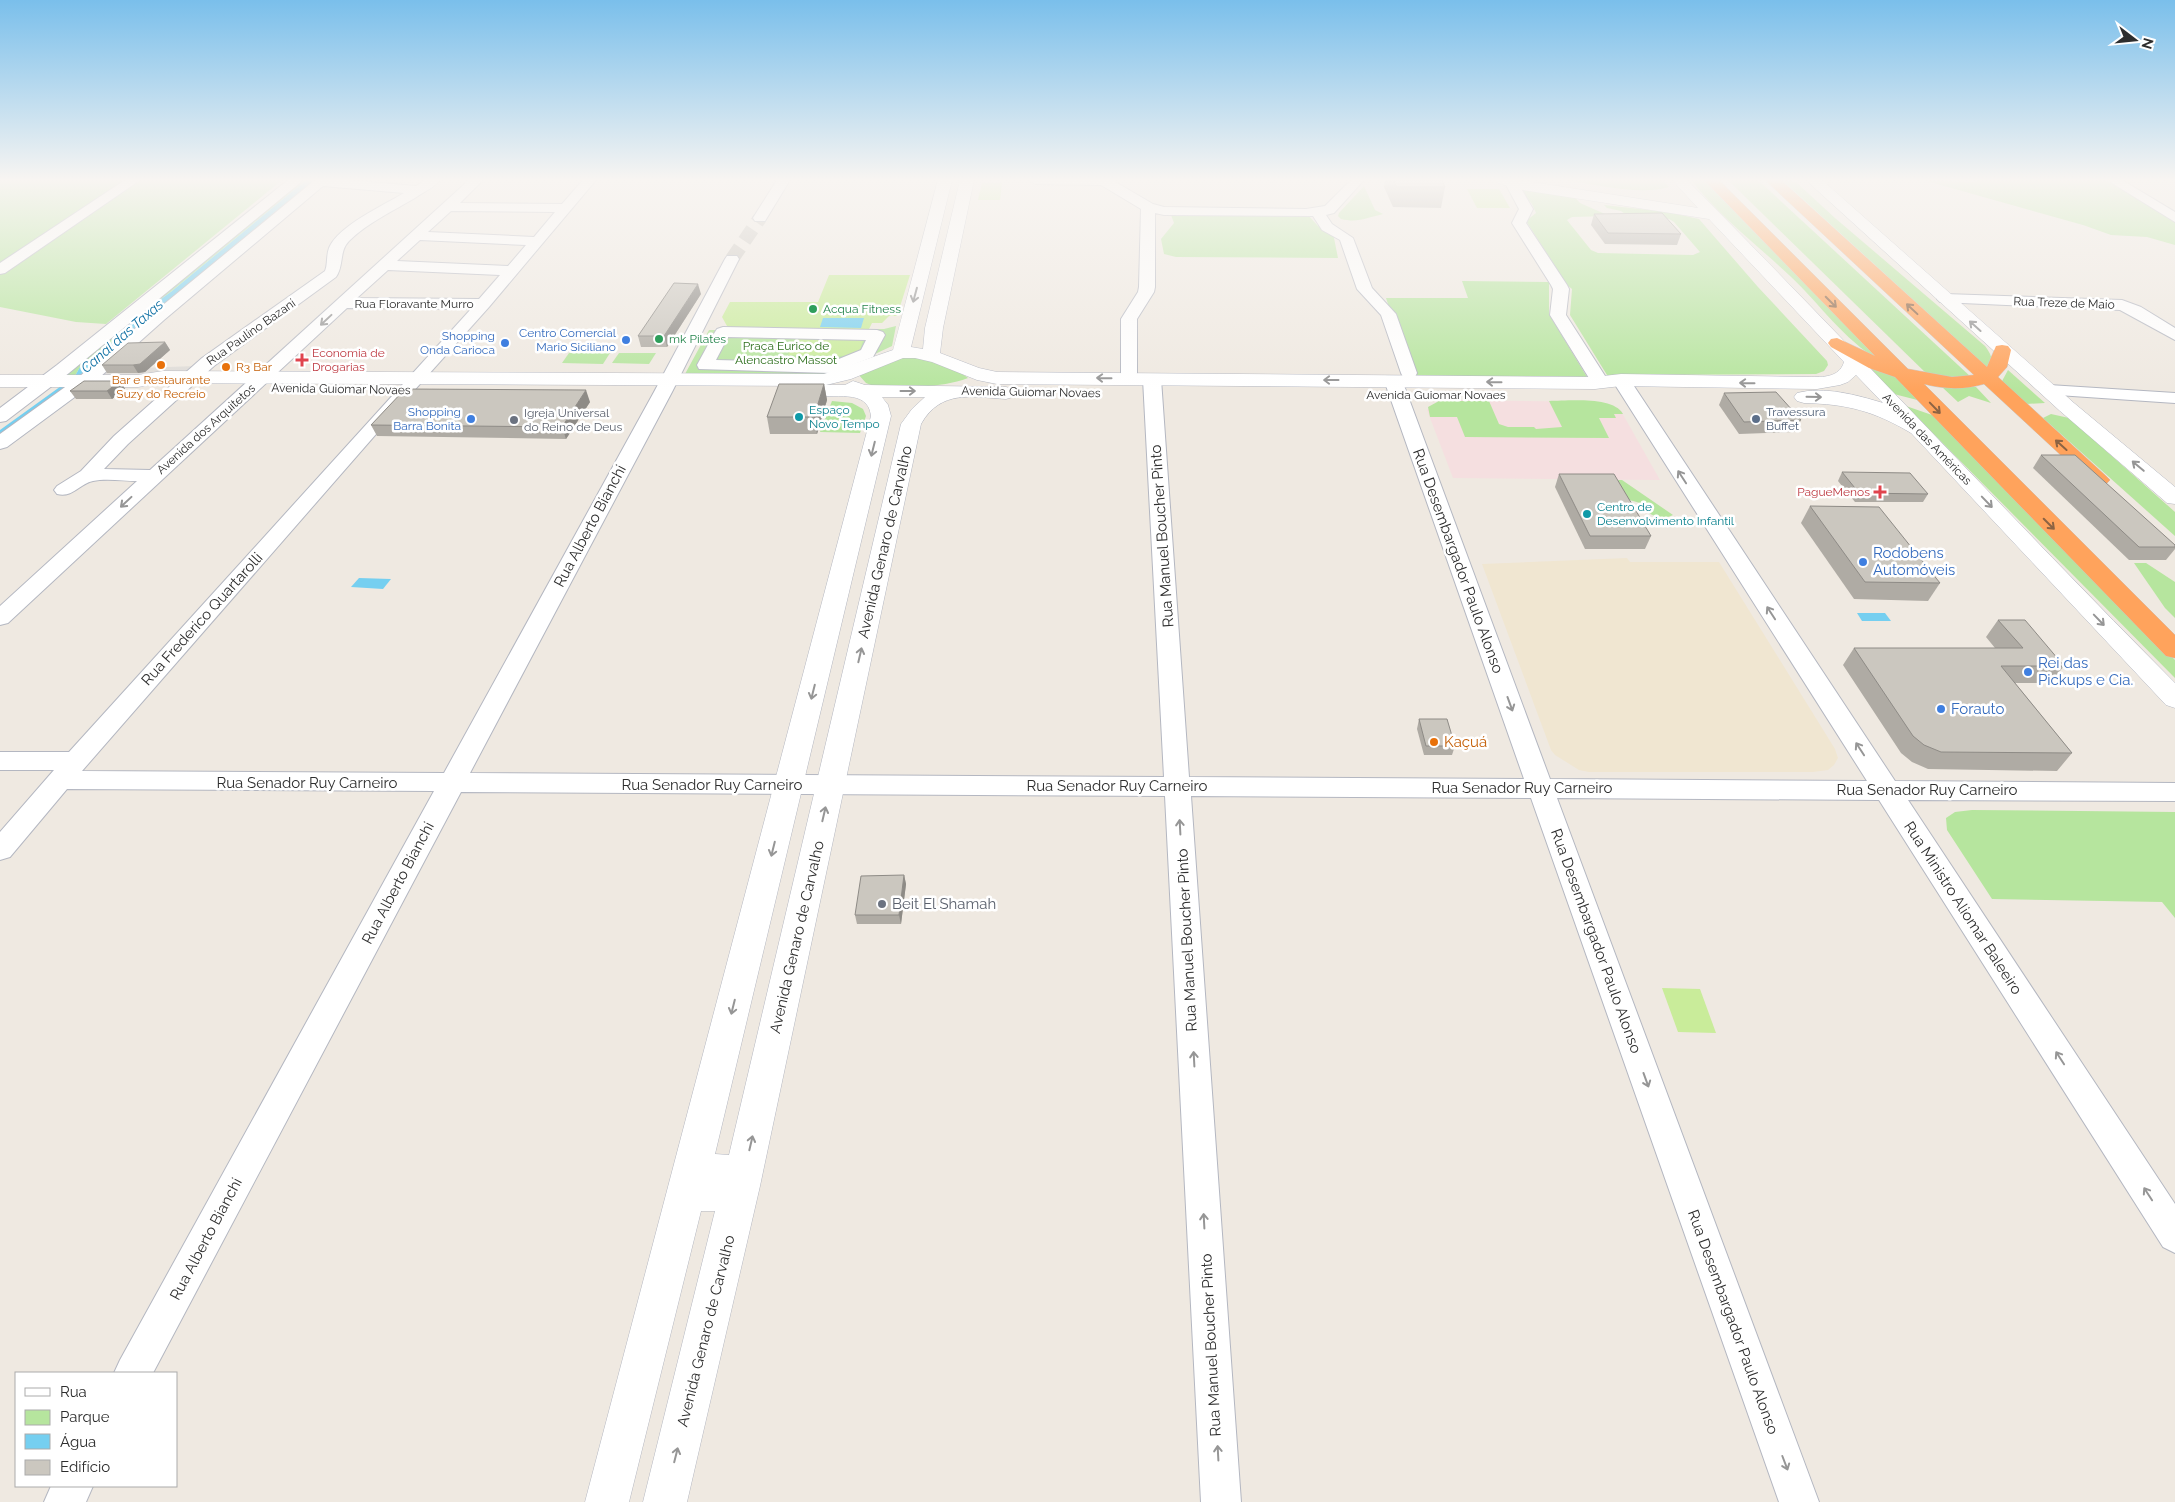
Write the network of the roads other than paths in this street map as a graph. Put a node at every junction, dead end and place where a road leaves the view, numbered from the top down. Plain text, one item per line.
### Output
1 (30, 250) edge
2 (210, 250) edge
3 (238, 250) edge
4 (337, 250) edge
5 (402, 250) edge
6 (529, 250) edge
7 (927, 250) edge
8 (951, 250) edge
9 (1146, 250) edge
10 (1350, 250) edge
11 (1536, 250) edge
12 (1746, 250) edge
13 (1780, 250) edge
14 (1848, 250) edge
15 (1890, 250) edge
16 (732, 259) tunnel mouth
17 (386, 265) junction
18 (0, 270) edge
19 (512, 271) junction
20 (326, 279) junction
21 (364, 284) junction
22 (1945, 299) junction
23 (344, 303) junction
24 (484, 304) junction
25 (723, 332) joint
26 (2175, 335) edge
27 (1837, 343) junction
28 (2002, 350) junction
29 (901, 352) junction
30 (932, 354) junction
31 (1854, 360) junction
32 (1129, 373) dead end
33 (1901, 373) junction
34 (1986, 378) junction
35 (1598, 379) dead end
36 (0, 381) edge
37 (82, 381) junction
38 (184, 381) junction
39 (962, 381) junction
40 (49, 382) junction
41 (257, 382) junction
42 (854, 383) junction
43 (1400, 383) junction
44 (409, 384) junction
45 (665, 386) junction
46 (1152, 387) junction
47 (1625, 388) junction
48 (2049, 390) junction
49 (2175, 398) edge
50 (0, 417) edge
51 (1918, 429) junction
52 (0, 444) edge
53 (88, 475) junction
54 (154, 476) junction
55 (64, 490) dead end
56 (2111, 491) edge
57 (2175, 498) edge
58 (850, 544) junction
59 (885, 544) junction
60 (8, 602) edge
61 (0, 618) edge
62 (2175, 650) edge
63 (2175, 699) edge
64 (0, 761) edge
65 (76, 761) junction
66 (59, 780) junction
67 (451, 783) junction
68 (789, 785) junction
69 (831, 786) junction
70 (1177, 787) junction
71 (1540, 787) junction
72 (1886, 790) junction
73 (2175, 792) edge
74 (0, 850) edge
75 (742, 1181) junction
76 (689, 1184) junction
77 (2175, 1235) edge
78 (134, 1372) edge
79 (72, 1487) edge
80 (64, 1502) edge
81 (607, 1502) edge
82 (665, 1502) edge
83 (1221, 1502) edge
84 (1799, 1502) edge

1 - 18 street
2 - 40 street
3 - 37 street
4 - 20 street
5 - 17 street, Avenida dos Arquitetos
6 - 19 street, Rua Frederico Quartarolli
7 -> 29 street
8 - 30 street
9 - 32 street
10 - 43 street, Rua Desembargador Paulo Alonso
11 - 35 street
12 - 27 street, Avenida das Américas
13 -> 33 highway, Avenida das Américas
34 -> 14 highway
15 - 22 street
16 - 45 street, Rua Alberto Bianchi
17 - 19 street
17 - 21 street, Avenida dos Arquitetos
19 - 24 street, Rua Frederico Quartarolli
20 - 21 street
20 - 38 street, Rua Paulino Bazani
21 - 23 street, Avenida dos Arquitetos
22 - 26 street, Rua Treze de Maio
28 -> 22 street
23 - 24 street, Rua Floravante Murro
23 -> 41 street, Avenida dos Arquitetos
24 - 44 street, Rua Frederico Quartarolli
25 - 25 street
27 - 31 street, Avenida das Américas
27 - 33 highway
28 - 34 highway
28 - 48 street
29 - 30 street, Avenida Guiomar Novaes
29 - 42 street, Avenida Guiomar Novaes
30 - 39 street, Avenida Guiomar Novaes
31 -> 47 street, Avenida Guiomar Novaes
31 - 51 street, Avenida das Américas
33 - 34 highway
33 -> 62 highway, Avenida das Américas
56 -> 34 highway
36 - 40 street, Avenida Guiomar Novaes
37 - 38 street, Avenida Guiomar Novaes
37 - 40 street, Avenida Guiomar Novaes
37 - 52 street
38 - 41 street, Avenida Guiomar Novaes
38 - 53 street, Rua Paulino Bazani
42 -> 39 street, Avenida Guiomar Novaes
46 -> 39 street, Avenida Guiomar Novaes
39 - 46 street, Avenida Guiomar Novaes
39 - 59 street, Avenida Genaro de Carvalho
40 - 50 street
41 - 44 street, Avenida Guiomar Novaes
41 - 54 street, Avenida dos Arquitetos
42 - 45 street, Avenida Guiomar Novaes
42 - 45 street, Avenida Guiomar Novaes
42 -> 58 street
43 - 46 street, Avenida Guiomar Novaes
43 - 47 street, Avenida Guiomar Novaes
43 -> 71 street, Rua Desembargador Paulo Alonso
44 - 45 street, Avenida Guiomar Novaes
44 - 65 street, Rua Frederico Quartarolli
45 - 67 street, Rua Alberto Bianchi
46 - 70 street, Rua Manuel Boucher Pinto
47 -> 51 street, Avenida Guiomar Novaes
72 -> 47 street, Rua Ministro Aliomar Baleeiro
48 - 49 street
57 -> 48 street
51 -> 63 street, Avenida das Américas
53 - 54 street
53 - 55 street, Rua Paulino Bazani
54 -> 60 street, Avenida dos Arquitetos
58 - 59 street
58 -> 68 street
69 -> 59 street, Avenida Genaro de Carvalho
60 - 61 street, Avenida dos Arquitetos
64 - 65 street
65 - 66 street, Rua Frederico Quartarolli
66 - 67 street, Rua Senador Ruy Carneiro
66 - 74 street, Rua Frederico Quartarolli
67 - 68 street, Rua Senador Ruy Carneiro
67 - 78 street, Rua Alberto Bianchi
68 - 69 street, Rua Senador Ruy Carneiro
68 -> 76 street
69 - 70 street, Rua Senador Ruy Carneiro
75 -> 69 street, Avenida Genaro de Carvalho
70 - 71 street, Rua Senador Ruy Carneiro
83 -> 70 street, Rua Manuel Boucher Pinto
71 - 72 street, Rua Senador Ruy Carneiro
71 -> 84 street, Rua Desembargador Paulo Alonso
72 - 73 street, Rua Senador Ruy Carneiro
77 -> 72 street, Rua Ministro Aliomar Baleeiro
75 - 76 street
82 -> 75 street, Avenida Genaro de Carvalho
76 - 81 street
79 - 80 street

